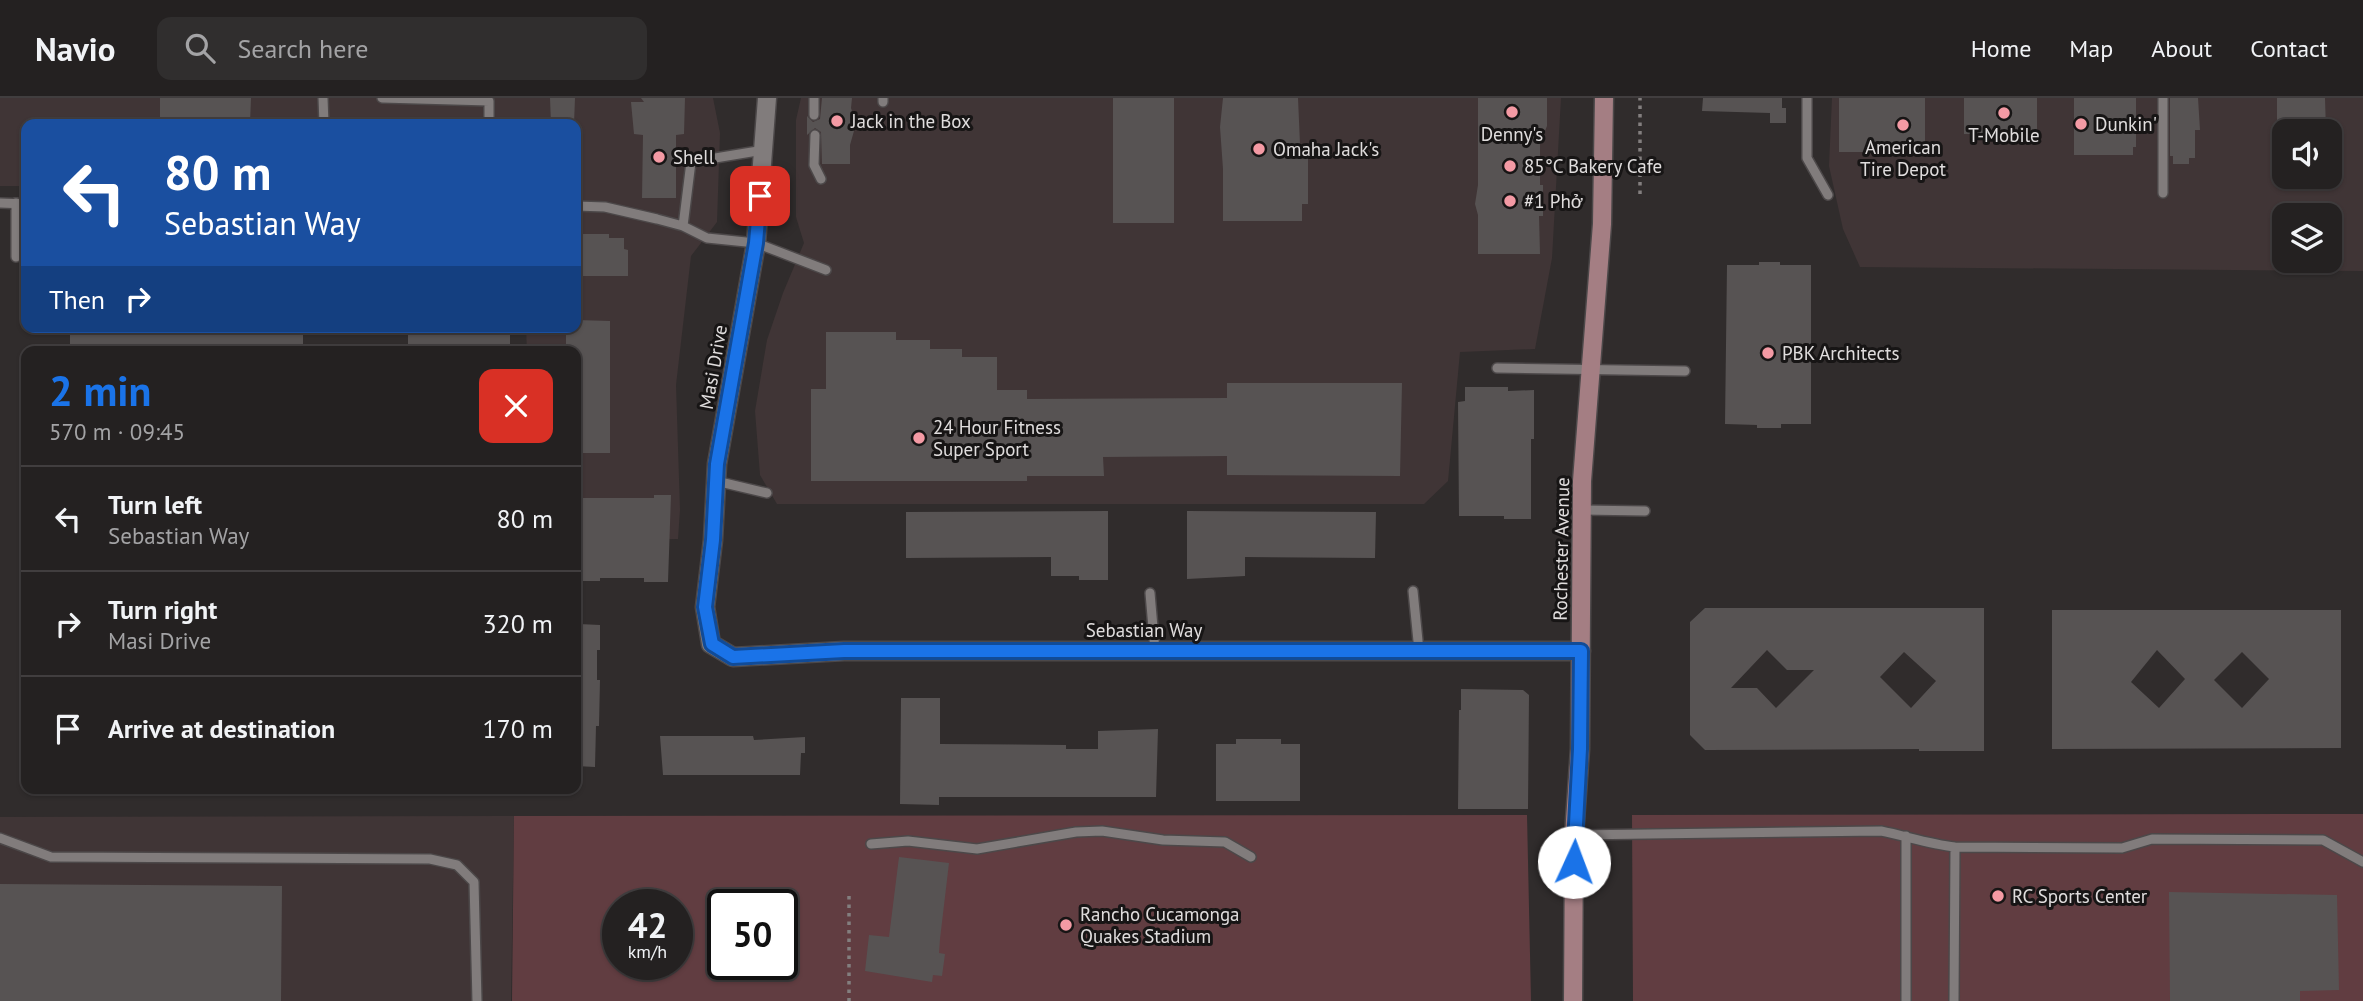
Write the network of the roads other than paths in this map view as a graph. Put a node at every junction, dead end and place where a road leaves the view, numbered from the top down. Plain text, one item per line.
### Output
1 (323, 98) edge
2 (382, 98) edge
3 (766, 98) edge
4 (814, 98) edge
5 (1604, 98) edge
6 (1807, 98) edge
7 (2163, 98) edge
8 (814, 115) dead end
9 (324, 119) edge
10 (489, 119) edge
11 (815, 135) dead end
12 (764, 150) junction
13 (821, 179) dead end
14 (2163, 193) dead end
15 (1828, 195) dead end
16 (0, 203) edge
17 (16, 203) junction
18 (21, 204) edge
19 (581, 206) edge
20 (683, 226) junction
21 (756, 243) junction
22 (16, 257) dead end
23 (825, 270) dead end
24 (1497, 368) dead end
25 (1590, 369) junction
26 (1685, 371) dead end
27 (716, 481) junction
28 (767, 493) dead end
29 (1583, 510) junction
30 (1645, 511) dead end
31 (1413, 591) dead end
32 (1150, 593) dead end
33 (712, 644) joint
34 (1419, 650) junction
35 (1155, 651) junction
36 (1581, 651) junction
37 (1574, 835) junction
38 (1906, 835) junction
39 (0, 838) edge
40 (871, 844) dead end
41 (1955, 847) junction
42 (1251, 857) dead end
43 (2363, 862) edge
44 (477, 1001) edge
45 (1573, 1001) edge
46 (1906, 1001) edge
47 (1954, 1001) edge

1 - 9 lane
2 - 10 lane
3 - 12 street, Masi Drive
4 - 8 lane
5 - 25 main road, Rochester Avenue
6 - 15 lane
7 - 14 lane
11 - 13 lane
12 - 20 lane
12 - 21 street, Masi Drive
16 - 17 lane
17 - 18 lane
17 - 22 lane
19 - 20 lane
20 - 21 lane
21 - 23 lane
21 - 27 street, Masi Drive
24 - 25 lane
25 - 26 lane
25 - 29 main road, Rochester Avenue
27 - 28 lane
27 - 33 street, Masi Drive
29 - 30 lane
29 - 36 main road, Rochester Avenue
31 - 34 lane
32 - 35 lane
33 - 35 street, Sebastian Way
34 - 35 street, Sebastian Way
34 - 36 street, Sebastian Way
36 - 37 main road, Rochester Avenue
37 - 38 lane
37 - 45 main road, Rochester Avenue
38 - 41 lane
38 - 46 lane
39 - 44 lane
40 - 42 lane
41 - 43 lane
41 - 47 lane

